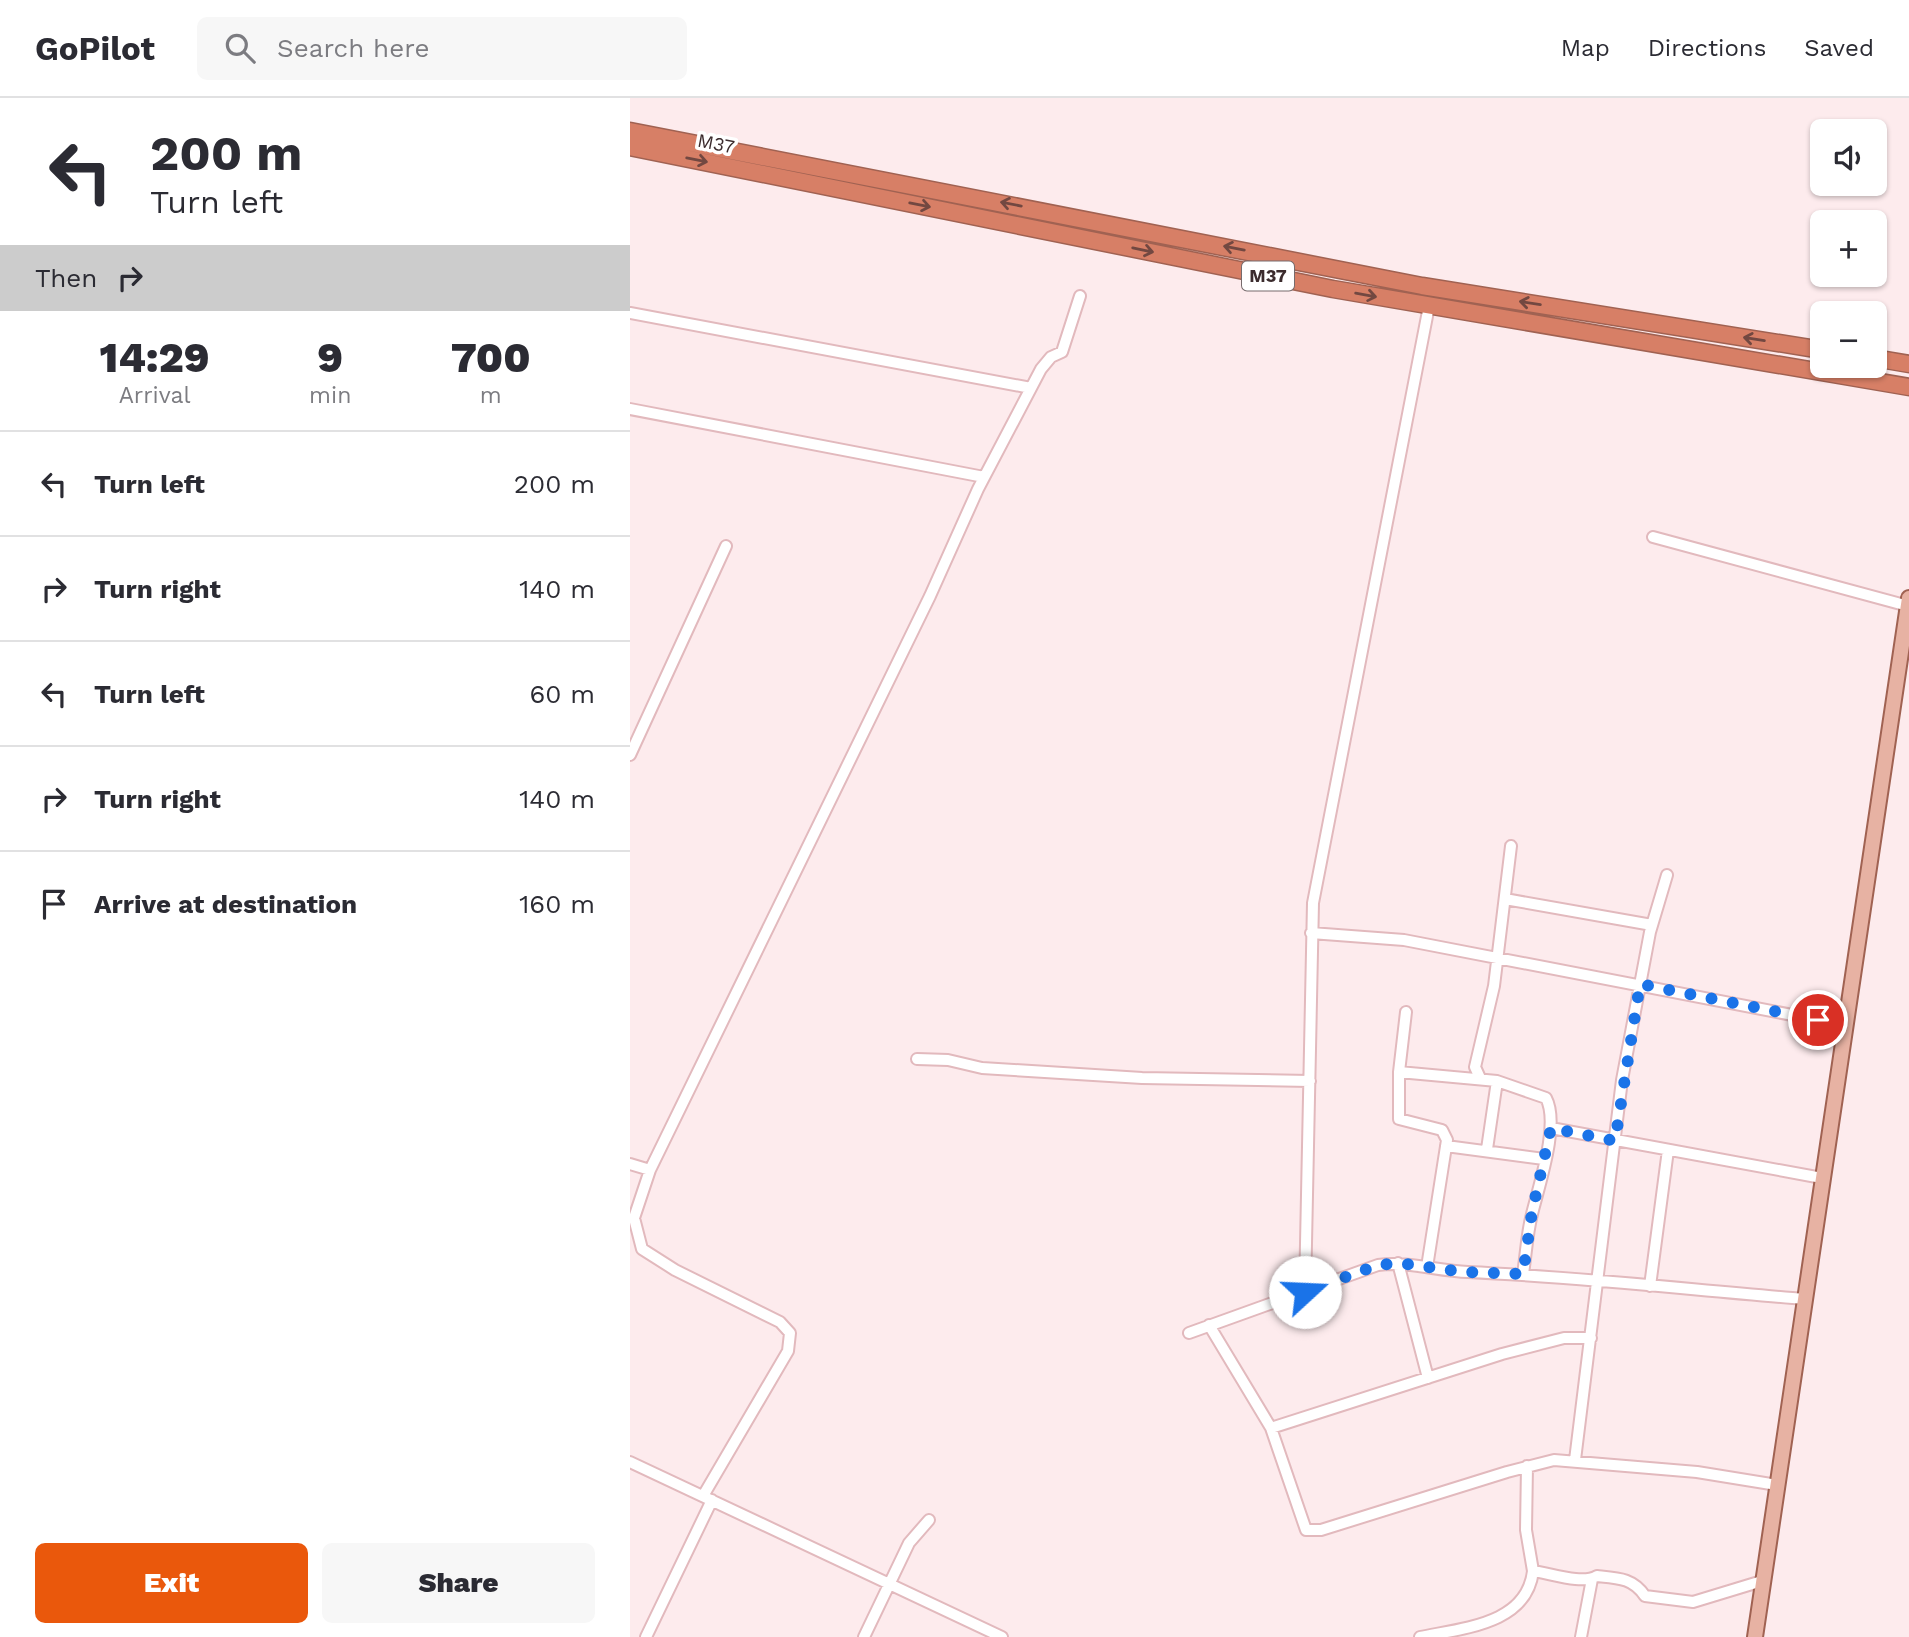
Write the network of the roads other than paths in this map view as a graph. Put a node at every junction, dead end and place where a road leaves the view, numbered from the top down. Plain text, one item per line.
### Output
1 (630, 131) edge
2 (630, 147) edge
3 (1069, 215) junction
4 (1066, 234) junction
5 (1080, 296) dead end
6 (1429, 306) junction
7 (630, 313) edge
8 (1810, 348) edge
9 (1887, 360) edge
10 (1909, 364) edge
11 (1909, 387) edge
12 (1031, 388) junction
13 (630, 409) edge
14 (984, 477) junction
15 (1653, 537) dead end
16 (726, 546) dead end
17 (1908, 602) edge
18 (630, 755) edge
19 (1511, 846) dead end
20 (1667, 875) dead end
21 (1505, 899) junction
22 (1652, 925) junction
23 (1311, 933) junction
24 (1497, 960) junction
25 (1640, 984) junction
26 (1406, 1012) dead end
27 (1844, 1025) junction
28 (917, 1059) dead end
29 (1399, 1072) junction
30 (1480, 1078) junction
31 (1310, 1081) junction
32 (1497, 1081) junction
33 (1551, 1128) junction
34 (1615, 1141) junction
35 (1446, 1146) junction
36 (1487, 1149) junction
37 (1668, 1150) junction
38 (1544, 1159) junction
39 (630, 1164) edge
40 (650, 1170) junction
41 (1822, 1178) junction
42 (1398, 1263) junction
43 (1427, 1267) junction
44 (1523, 1274) junction
45 (1598, 1280) junction
46 (1650, 1286) junction
47 (1305, 1292) junction
48 (1805, 1299) junction
49 (1209, 1325) junction
50 (1189, 1333) dead end
51 (1591, 1338) junction
52 (1428, 1378) junction
53 (1271, 1428) junction
54 (1574, 1461) junction
55 (630, 1462) edge
56 (1527, 1466) junction
57 (1777, 1485) junction
58 (708, 1498) junction
59 (929, 1520) dead end
60 (1533, 1571) junction
61 (1592, 1579) junction
62 (1762, 1581) junction
63 (889, 1583) junction
64 (646, 1637) edge
65 (864, 1637) edge
66 (1002, 1637) edge
67 (1420, 1637) edge
68 (1581, 1637) edge
69 (1755, 1637) edge

3 -> 1 highway, M37 / M37
2 -> 4 highway, M37 / M37
3 - 4 highway
8 -> 3 highway, M37 / M37
4 -> 6 highway, M37 / M37
5 - 12 street
6 - 11 highway, M37 / M37
6 - 23 street
7 - 12 street
9 - 10 highway
12 - 14 street
13 - 14 street
14 - 40 street
15 - 17 street
16 - 18 street
17 - 27 main road
19 - 21 street
20 - 22 street
21 - 22 street
21 - 24 street
22 - 25 street
23 - 24 street
23 - 31 street
24 - 25 street
24 - 30 street
25 - 27 street
25 - 34 street
26 - 29 street
27 - 41 main road
28 - 31 street
29 - 30 street
29 - 35 street
30 - 32 street
31 - 47 street
32 - 33 street
32 - 36 street
33 - 34 street
33 - 38 street
34 - 37 street
34 - 45 street
35 - 36 street
35 - 43 street
36 - 38 street
37 - 41 street
37 - 46 street
38 - 44 street
39 - 40 street
40 - 58 street
41 - 48 main road
42 - 43 street
42 - 47 street
42 - 52 street
43 - 44 street
44 - 45 street
45 - 46 street
45 - 51 street
46 - 48 street
47 - 49 street
48 - 57 main road
49 - 50 street
49 - 53 street
51 - 52 street
51 - 54 street
52 - 53 street
53 - 56 street
54 - 56 street
54 - 57 street
55 - 58 street
56 - 60 street
57 - 62 main road
58 - 63 street
58 - 64 street
59 - 63 street
60 - 61 street
60 - 67 street
61 - 62 street
61 - 68 street
62 - 69 main road
63 - 65 street
63 - 66 street

